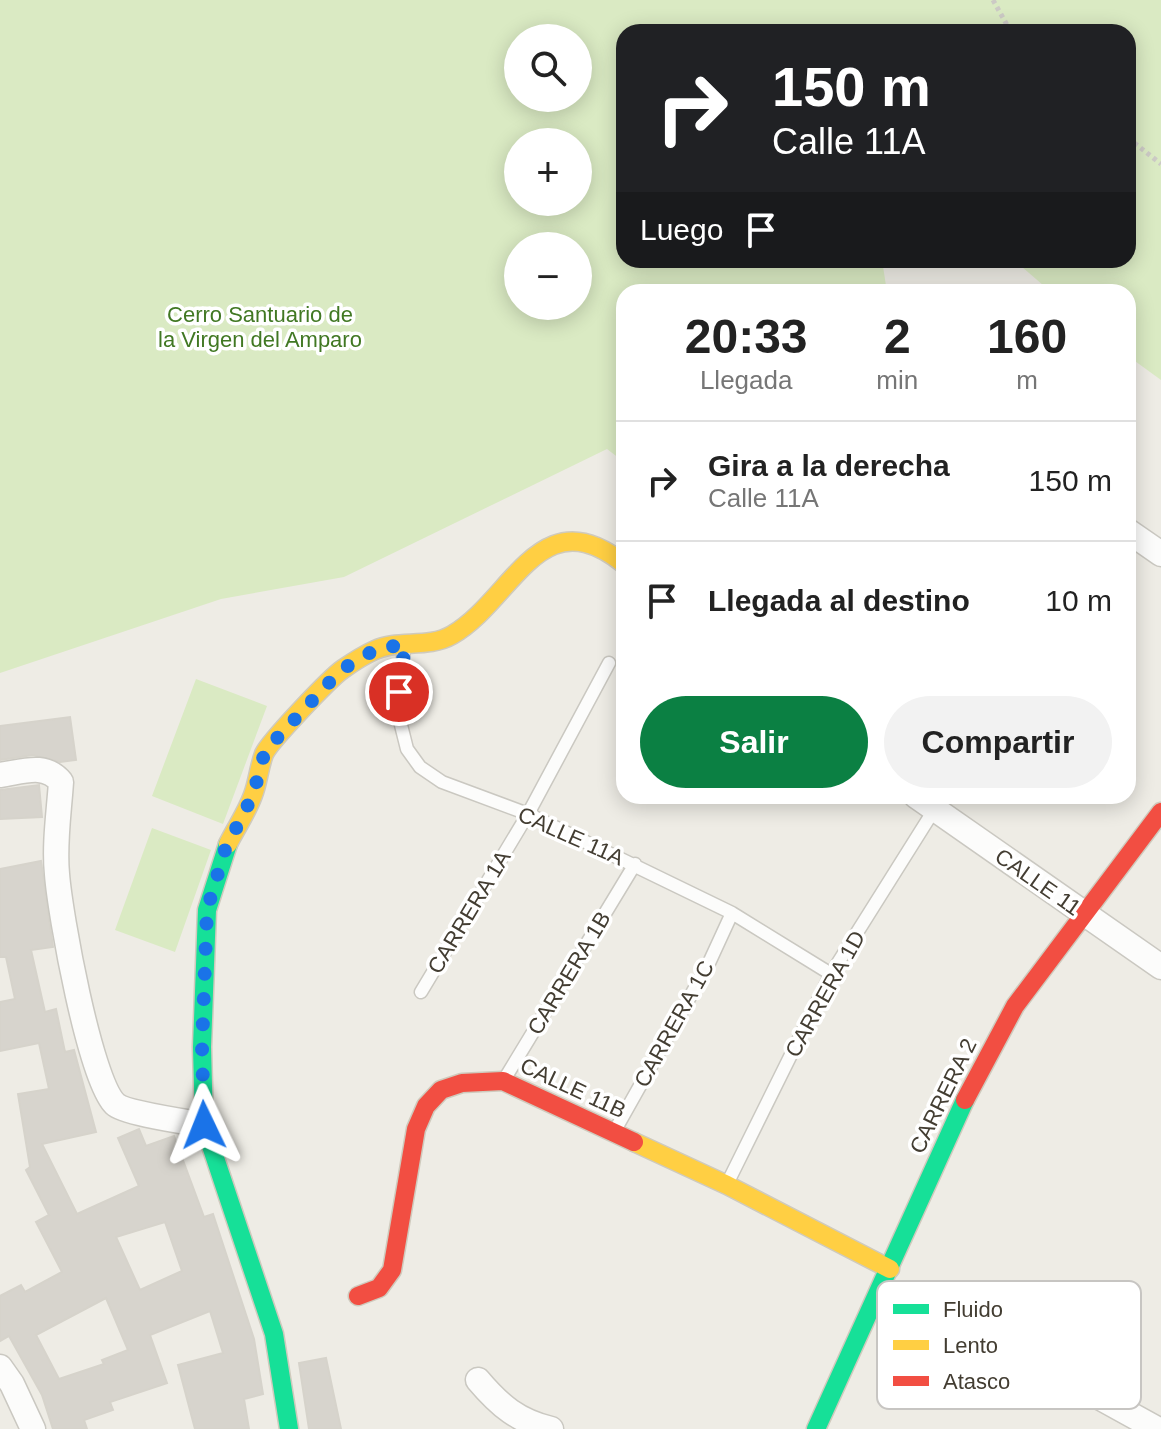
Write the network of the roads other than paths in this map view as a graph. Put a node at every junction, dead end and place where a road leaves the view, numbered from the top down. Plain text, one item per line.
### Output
1 (1136, 537) edge
2 (1161, 554) edge
3 (616, 558) edge
4 (405, 645) junction
5 (609, 663) dead end
6 (0, 775) edge
7 (924, 804) edge
8 (926, 804) edge
9 (1161, 812) edge
10 (528, 814) junction
11 (635, 864) junction
12 (732, 913) junction
13 (1085, 914) junction
14 (1161, 967) edge
15 (831, 974) junction
16 (421, 992) dead end
17 (503, 1081) junction
18 (204, 1125) junction
19 (613, 1133) junction
20 (727, 1185) junction
21 (890, 1269) junction
22 (884, 1281) edge
23 (877, 1293) edge
24 (358, 1296) dead end
25 (0, 1367) edge
26 (478, 1380) dead end
27 (1121, 1409) edge
28 (33, 1429) edge
29 (289, 1429) edge
30 (551, 1429) edge
31 (816, 1429) edge
32 (1157, 1429) edge

1 - 2 street
3 - 4 street
4 - 10 lane, CALLE 11A
4 - 18 street
5 - 10 lane, CARRERA 1A
6 - 18 street
7 - 15 lane, CARRERA 1D
8 - 13 street, CALLE 11
9 - 13 street, CARRERA 2
10 - 11 lane, CALLE 11A
10 - 16 lane, CARRERA 1A
11 - 12 lane, CALLE 11A
11 - 17 lane, CARRERA 1B
12 - 15 lane, CALLE 11A
12 - 19 lane, CARRERA 1C
13 - 14 street, CALLE 11
13 - 21 street, CARRERA 2
15 - 20 lane, CARRERA 1D
17 - 19 street, CALLE 11B
17 - 24 street, CALLE 11B
18 - 29 street
19 - 20 street, CALLE 11B
20 - 21 street, CALLE 11B
21 - 22 street, CARRERA 2
23 - 31 street, CARRERA 2
25 - 28 street
26 - 30 street
27 - 32 street

